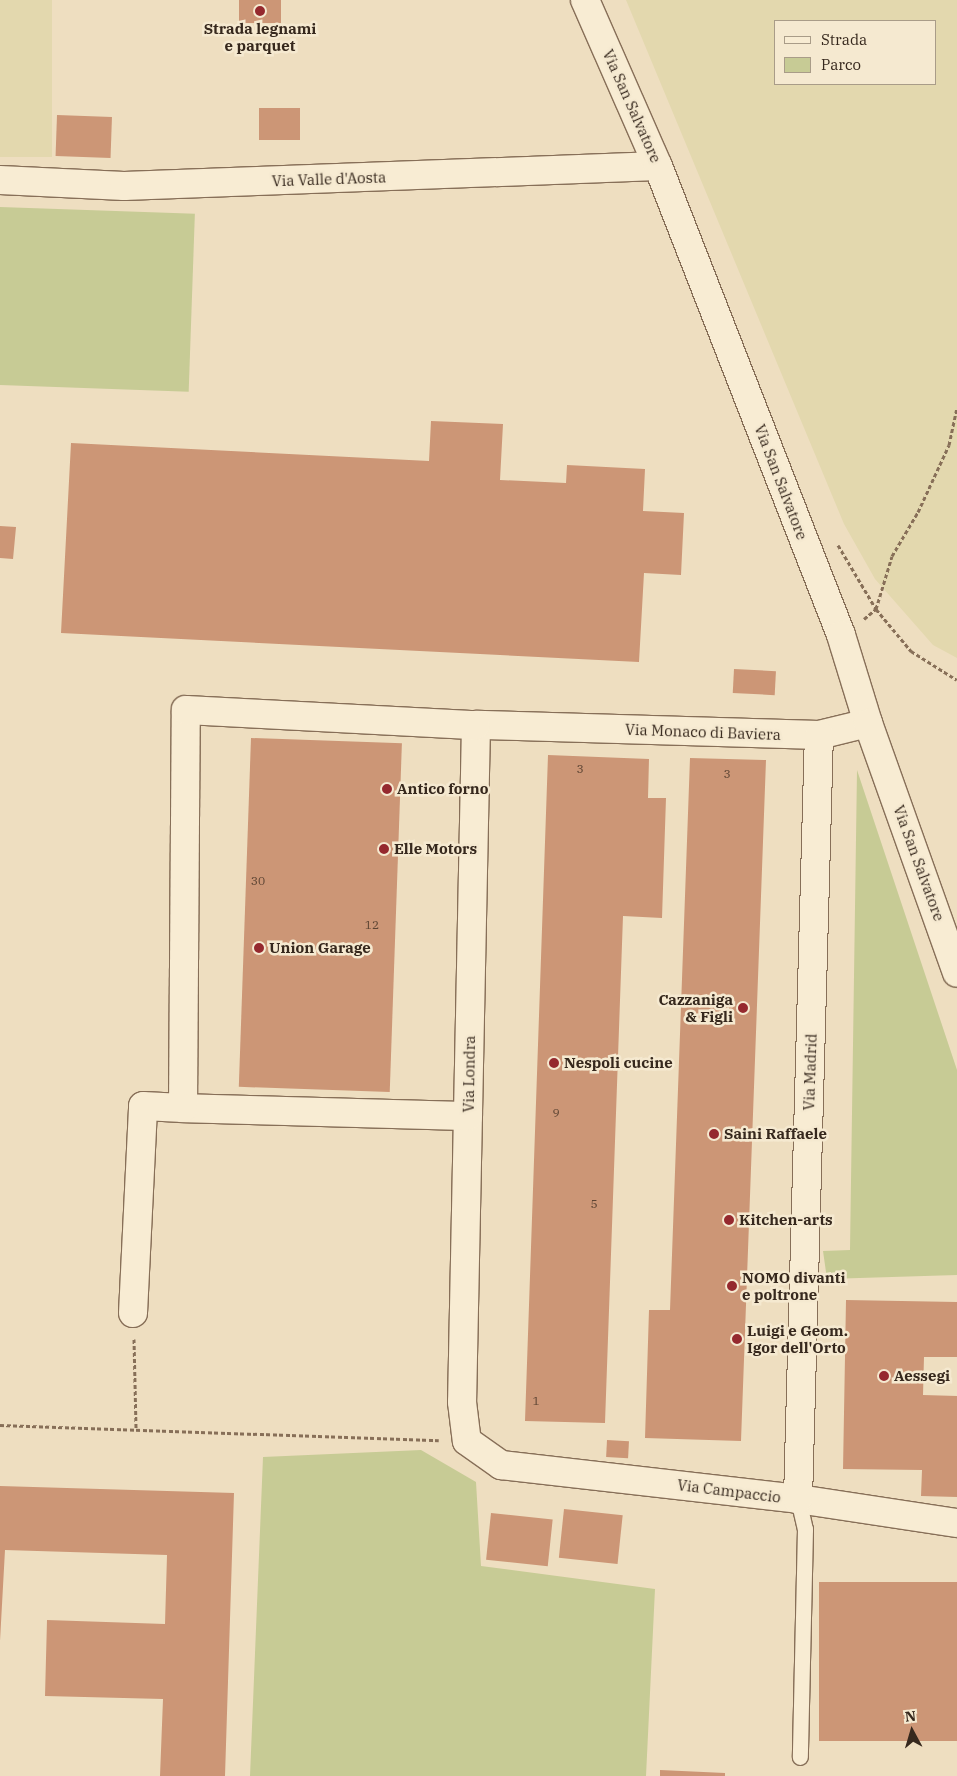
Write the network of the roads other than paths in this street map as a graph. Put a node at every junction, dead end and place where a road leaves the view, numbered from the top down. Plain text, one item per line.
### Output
1 (585, 0) edge
2 (658, 166) junction
3 (0, 180) edge
4 (868, 723) junction
5 (476, 726) junction
6 (819, 735) junction
7 (957, 973) edge
8 (183, 1108) junction
9 (468, 1116) junction
10 (133, 1313) road end
11 (501, 1465) joint
12 (798, 1499) junction
13 (957, 1523) edge
14 (800, 1757) dead end

1 - 2 street, Via San Salvatore
2 - 3 street, Via Valle d'Aosta
2 - 4 street, Via San Salvatore
4 - 6 street, Via Monaco di Baviera
4 - 7 street, Via San Salvatore
5 - 6 street, Via Monaco di Baviera
5 - 8 street
5 - 9 street, Via Londra
6 - 12 street, Via Madrid
8 - 9 street
8 - 10 street
9 - 11 street, Via Londra
11 - 12 street, Via Campaccio
12 - 13 street, Via Campaccio
12 - 14 lane

